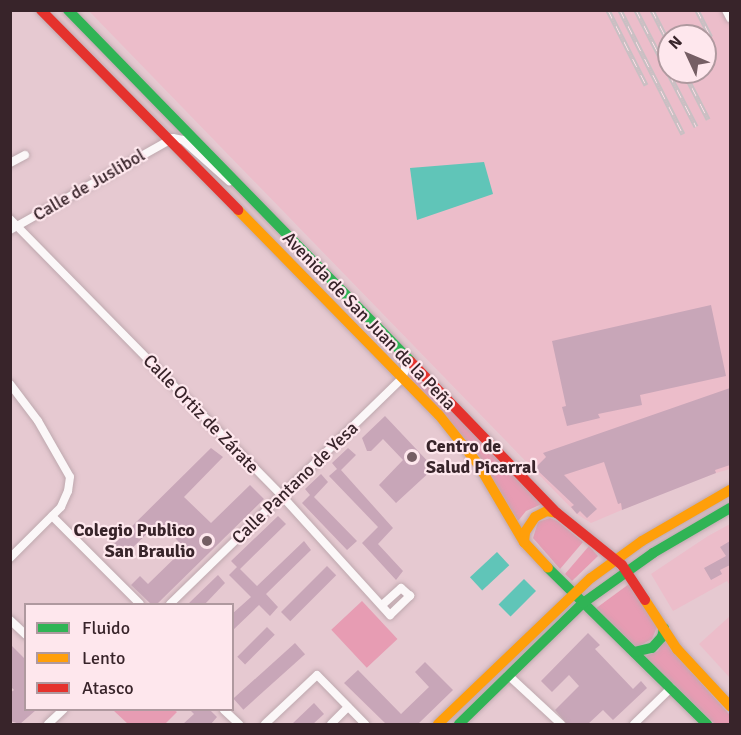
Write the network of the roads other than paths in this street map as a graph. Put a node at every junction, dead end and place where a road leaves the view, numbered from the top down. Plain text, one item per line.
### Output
1 (41, 10) edge
2 (68, 10) edge
3 (726, 10) edge
4 (730, 18) edge
5 (168, 140) junction
6 (26, 155) dead end
7 (10, 163) edge
8 (250, 196) junction
9 (10, 219) edge
10 (14, 228) edge
11 (404, 355) junction
12 (402, 378) junction
13 (10, 384) edge
14 (730, 490) edge
15 (282, 496) junction
16 (730, 508) edge
17 (557, 513) junction
18 (52, 516) junction
19 (524, 542) junction
20 (10, 558) edge
21 (616, 559) junction
22 (627, 571) junction
23 (572, 594) junction
24 (139, 603) edge
25 (171, 603) edge
26 (582, 603) junction
27 (382, 605) dead end
28 (10, 620) edge
29 (664, 628) junction
30 (24, 633) edge
31 (634, 652) junction
32 (508, 675) junction
33 (671, 688) junction
34 (730, 706) edge
35 (348, 707) junction
36 (62, 711) edge
37 (225, 711) edge
38 (48, 724) edge
39 (239, 724) edge
40 (265, 724) edge
41 (331, 724) edge
42 (365, 724) edge
43 (438, 724) edge
44 (459, 724) edge
45 (561, 724) edge
46 (634, 724) edge
47 (707, 724) edge

1 - 5 main road, Avenida de San Juan de la Peña
2 - 8 main road, Avenida de San Juan de la Peña
3 - 4 street
5 - 8 street, Avenida de San Juan de la Peña
5 - 10 street, Calle de Juslibol
5 - 12 main road, Avenida de San Juan de la Peña
6 - 7 street
8 - 11 main road, Avenida de San Juan de la Peña
9 - 10 street, Calle Ortiz de Zárate
10 - 15 street, Calle Ortiz de Zárate
11 - 12 street
11 - 17 main road, Avenida de San Juan de la Peña
12 - 15 street, Calle Pantano de Yesa
12 - 19 main road, Avenida de San Juan de la Peña
13 - 18 street
14 - 21 main road
15 - 25 street, Calle Pantano de Yesa
15 - 27 street, Calle Ortiz de Zárate
16 - 22 main road
17 - 19 main road
17 - 21 main road, Avenida de San Juan de la Peña
18 - 20 street
18 - 24 street
19 - 23 main road, Avenida de San Juan de la Peña
21 - 22 main road, Avenida de San Juan de la Peña
21 - 23 main road
22 - 26 main road
22 - 29 main road, Avenida de San Juan de la Peña
23 - 26 main road, Avenida de San Juan de la Peña
23 - 43 main road
26 - 31 main road, Avenida de San Juan de la Peña
26 - 32 main road
28 - 30 street
29 - 31 main road
29 - 34 main road, Avenida de San Juan de la Peña
31 - 33 main road, Avenida de San Juan de la Peña
32 - 44 main road
32 - 45 street
33 - 46 street
33 - 47 main road, Avenida de San Juan de la Peña
35 - 40 street
35 - 41 street
35 - 42 street
36 - 38 street
37 - 39 street

